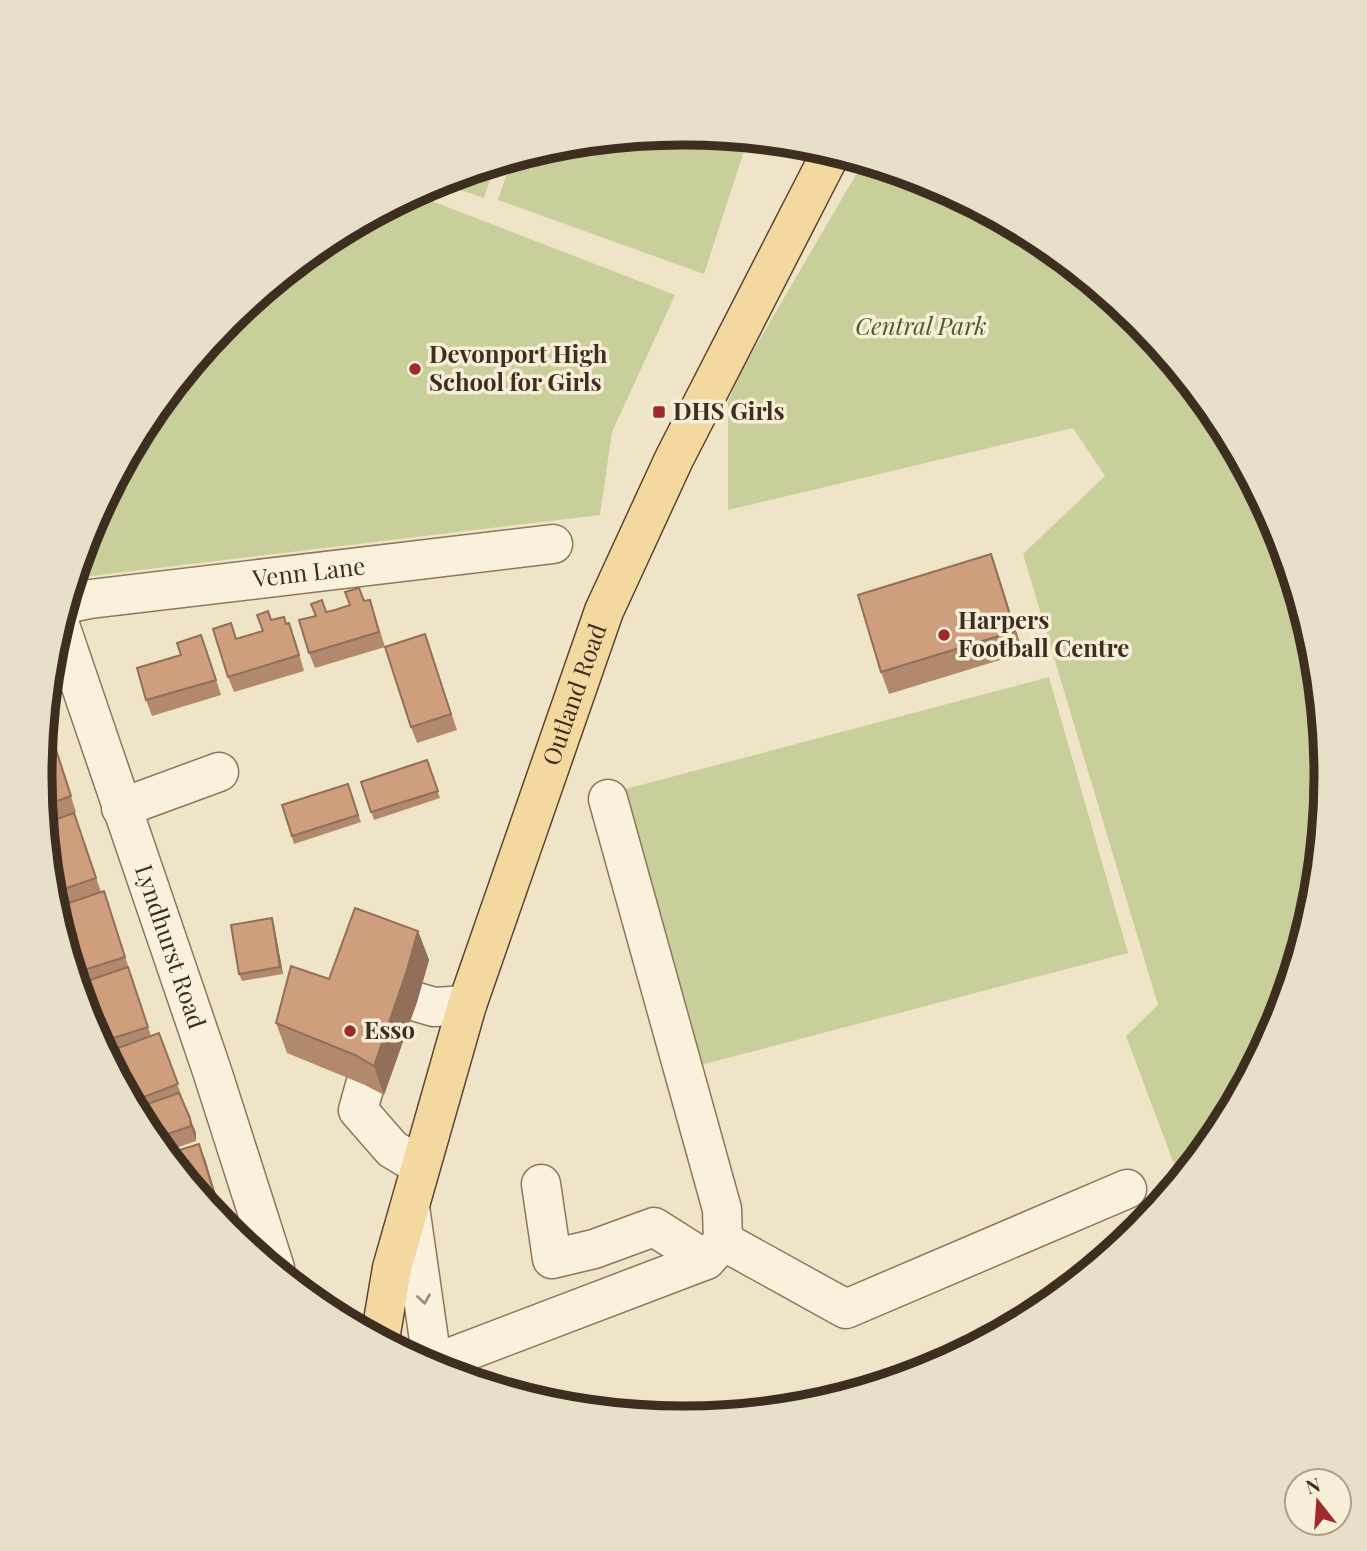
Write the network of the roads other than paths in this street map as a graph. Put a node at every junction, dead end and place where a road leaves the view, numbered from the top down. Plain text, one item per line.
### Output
1 (827, 161) edge
2 (553, 544) dead end
3 (77, 602) edge
4 (67, 645) edge
5 (219, 772) dead end
6 (608, 799) dead end
7 (121, 808) junction
8 (417, 1002) dead end
9 (467, 1005) junction
10 (365, 1085) edge
11 (420, 1166) junction
12 (541, 1184) dead end
13 (1127, 1189) dead end
14 (410, 1207) junction
15 (715, 1251) junction
16 (270, 1252) edge
17 (392, 1268) junction
18 (364, 1320) edge
19 (382, 1329) edge
20 (431, 1353) edge
21 (447, 1360) edge

1 - 9 main road, Outland Road
2 - 3 street, Venn Lane
4 - 7 street, Lyndhurst Road
5 - 7 street
6 - 15 street
7 - 16 street, Lyndhurst Road
8 - 9 street
9 - 11 main road, Outland Road
10 - 11 street
11 - 14 main road, Outland Road
12 - 15 street
13 - 15 street
14 - 17 main road, Outland Road
14 -> 20 street
15 - 21 street
17 - 18 main road, Outland Road
17 - 19 main road, Outland Road

